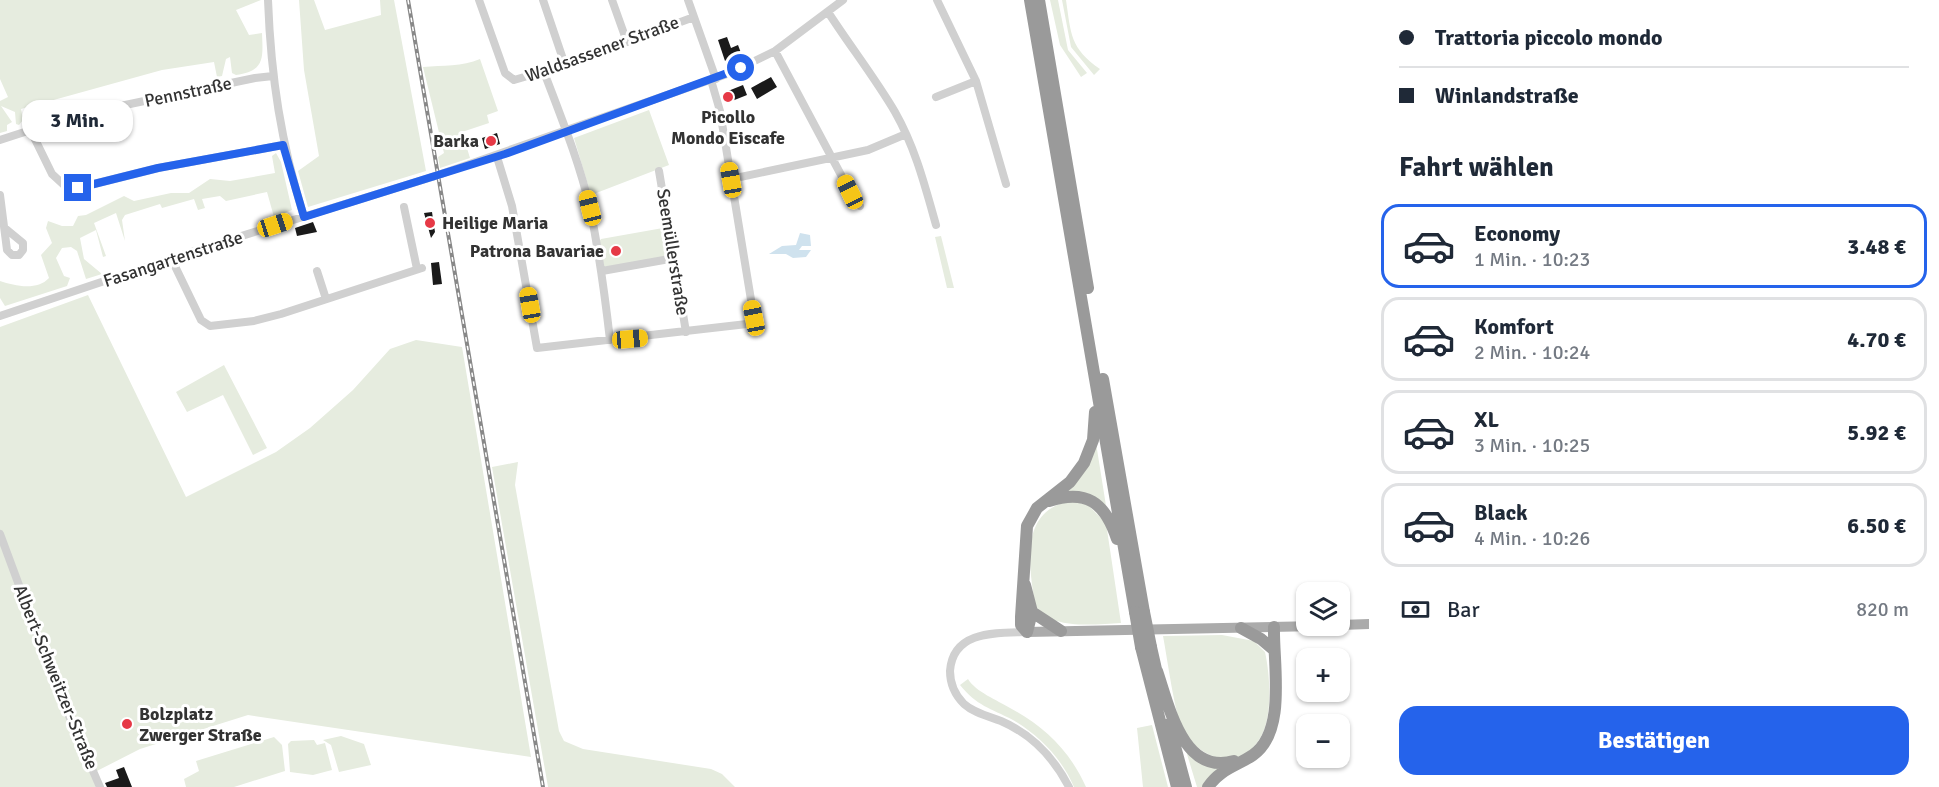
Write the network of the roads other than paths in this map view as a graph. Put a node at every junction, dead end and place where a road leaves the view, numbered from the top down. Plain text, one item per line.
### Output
1 (268, 0) edge
2 (479, 0) edge
3 (543, 0) edge
4 (612, 0) edge
5 (688, 0) edge
6 (843, 0) edge
7 (937, 0) edge
8 (1030, 0) edge
9 (1039, 0) edge
10 (828, 12) junction
11 (694, 17) junction
12 (627, 42) junction
13 (775, 51) junction
14 (565, 65) junction
15 (544, 72) junction
16 (273, 76) junction
17 (714, 79) junction
18 (976, 81) junction
19 (936, 97) dead end
20 (30, 129) junction
21 (566, 132) junction
22 (906, 134) junction
23 (0, 140) edge
24 (283, 145) junction
25 (497, 157) junction
26 (833, 157) junction
27 (659, 171) dead end
28 (731, 180) junction
29 (1006, 184) dead end
30 (0, 195) edge
31 (860, 206) dead end
32 (404, 207) dead end
33 (304, 217) junction
34 (936, 225) dead end
35 (6, 229) dead end
36 (675, 258) junction
37 (172, 260) junction
38 (317, 271) dead end
39 (602, 271) junction
40 (326, 299) junction
41 (0, 316) edge
42 (686, 332) junction
43 (610, 340) junction
44 (1096, 385) junction
45 (1045, 502) junction
46 (0, 534) edge
47 (1128, 574) junction
48 (1025, 585) junction
49 (1032, 612) junction
50 (1139, 612) junction
51 (1369, 624) edge
52 (1350, 625) edge
53 (1274, 627) junction
54 (1296, 627) edge
55 (1241, 628) junction
56 (1061, 631) junction
57 (1027, 632) junction
58 (1146, 647) junction
59 (1274, 650) junction
60 (1157, 671) junction
61 (1253, 756) junction
62 (100, 787) edge
63 (1069, 787) edge
64 (1177, 787) edge
65 (1186, 787) edge
66 (1208, 787) edge

1 - 16 street
2 - 15 street, Waldsassener Straße
3 - 14 street
4 - 12 street
5 - 11 street
6 - 10 street, Fasangartenstraße
7 - 18 street
8 - 44 highway
9 - 50 highway
10 - 13 street, Fasangartenstraße
10 - 22 street
11 - 12 street, Waldsassener Straße
11 - 17 street
12 - 14 street, Waldsassener Straße
13 - 17 street, Fasangartenstraße
13 - 26 street
14 - 15 street, Waldsassener Straße
15 - 21 street
16 - 20 street, Pennstraße
16 - 24 street
17 - 21 street, Fasangartenstraße
17 - 28 street
18 - 19 street
18 - 29 street
20 - 23 street, Pennstraße
20 - 24 street
21 - 25 street, Fasangartenstraße
21 - 39 street
22 - 26 street
22 - 34 street
24 - 33 street
25 - 33 street, Fasangartenstraße
25 - 43 street
26 - 28 street
26 - 31 street
27 - 36 street, Seemüllerstraße
28 - 42 street
30 - 35 street
32 - 40 street
33 - 37 street, Fasangartenstraße
36 - 39 street
36 - 42 street, Seemüllerstraße
37 - 40 street
37 - 41 street, Fasangartenstraße
38 - 40 street
39 - 43 street
42 - 43 street
44 - 45 highway
44 - 47 highway
45 - 47 highway
45 - 48 highway
46 - 62 street, Albert-Schweitzer-Straße
47 - 50 highway
48 - 49 highway
48 - 57 highway
49 - 56 highway
49 - 57 highway
50 - 58 highway, bridge
51 - 52 main road
53 - 54 main road
53 - 55 main road
53 - 59 highway
55 - 56 main road
55 - 59 highway
56 - 57 main road
57 - 63 street
58 - 60 highway
58 - 64 highway
59 - 61 highway
60 - 61 highway
60 - 65 highway
61 - 66 highway

